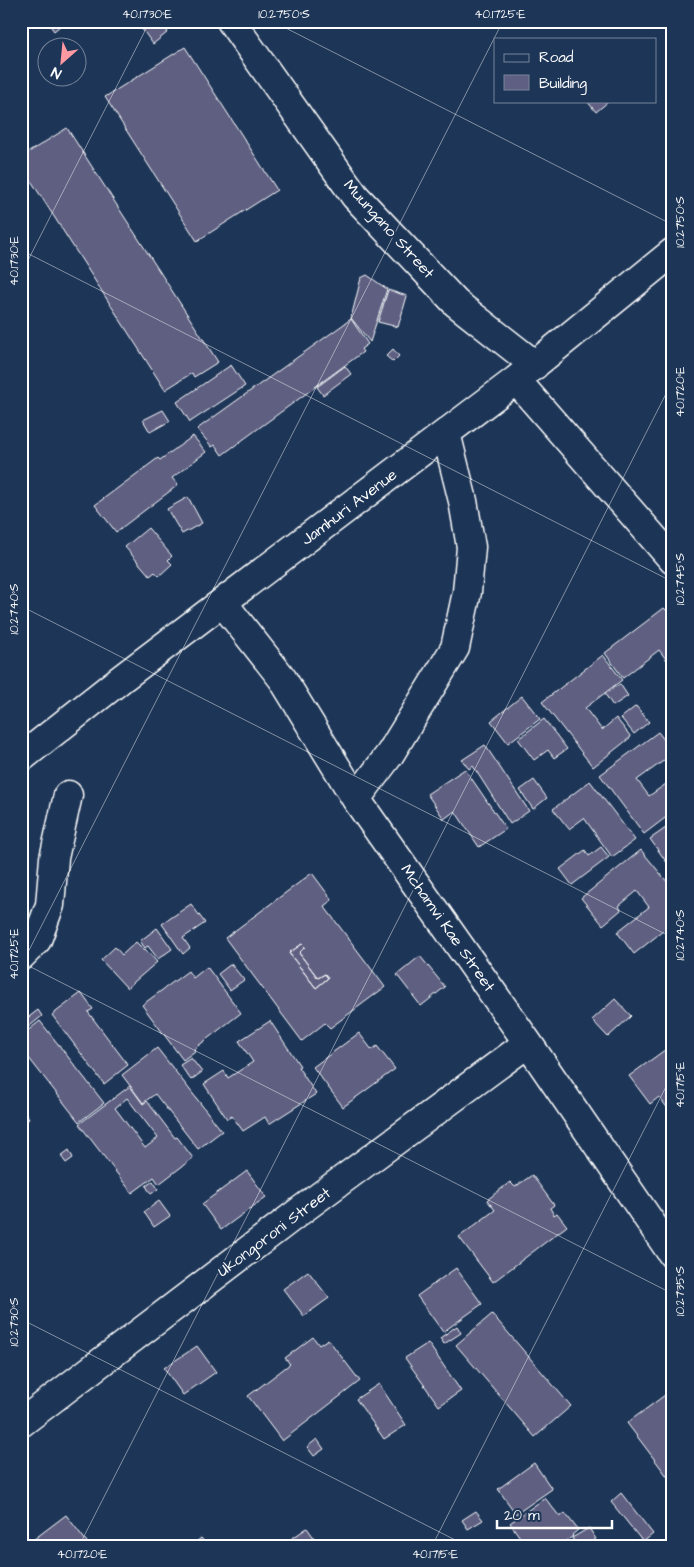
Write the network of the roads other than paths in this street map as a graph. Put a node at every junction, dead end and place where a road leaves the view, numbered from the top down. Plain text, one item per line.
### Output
1 (231, 21) edge
2 (670, 250) edge
3 (526, 372) junction
4 (446, 433) junction
5 (673, 560) edge
6 (223, 603) junction
7 (21, 758) edge
8 (68, 795) dead end
9 (356, 799) junction
10 (21, 956) edge
11 (528, 1043) junction
12 (673, 1255) edge
13 (21, 1423) edge

1 - 3 street, Muungano Street
2 - 3 street, Jamhuri Avenue
3 - 4 street, Jamhuri Avenue
3 - 5 street, Muungano Street
4 - 6 street, Jamhuri Avenue
4 - 9 street
6 - 7 street, Jamhuri Avenue
6 - 9 street, Mchamvi Kae Street
8 - 10 street
9 - 11 street, Mchamvi Kae Street
11 - 12 street, Mchamvi Kae Street
11 - 13 street, Ukongoroni Street

